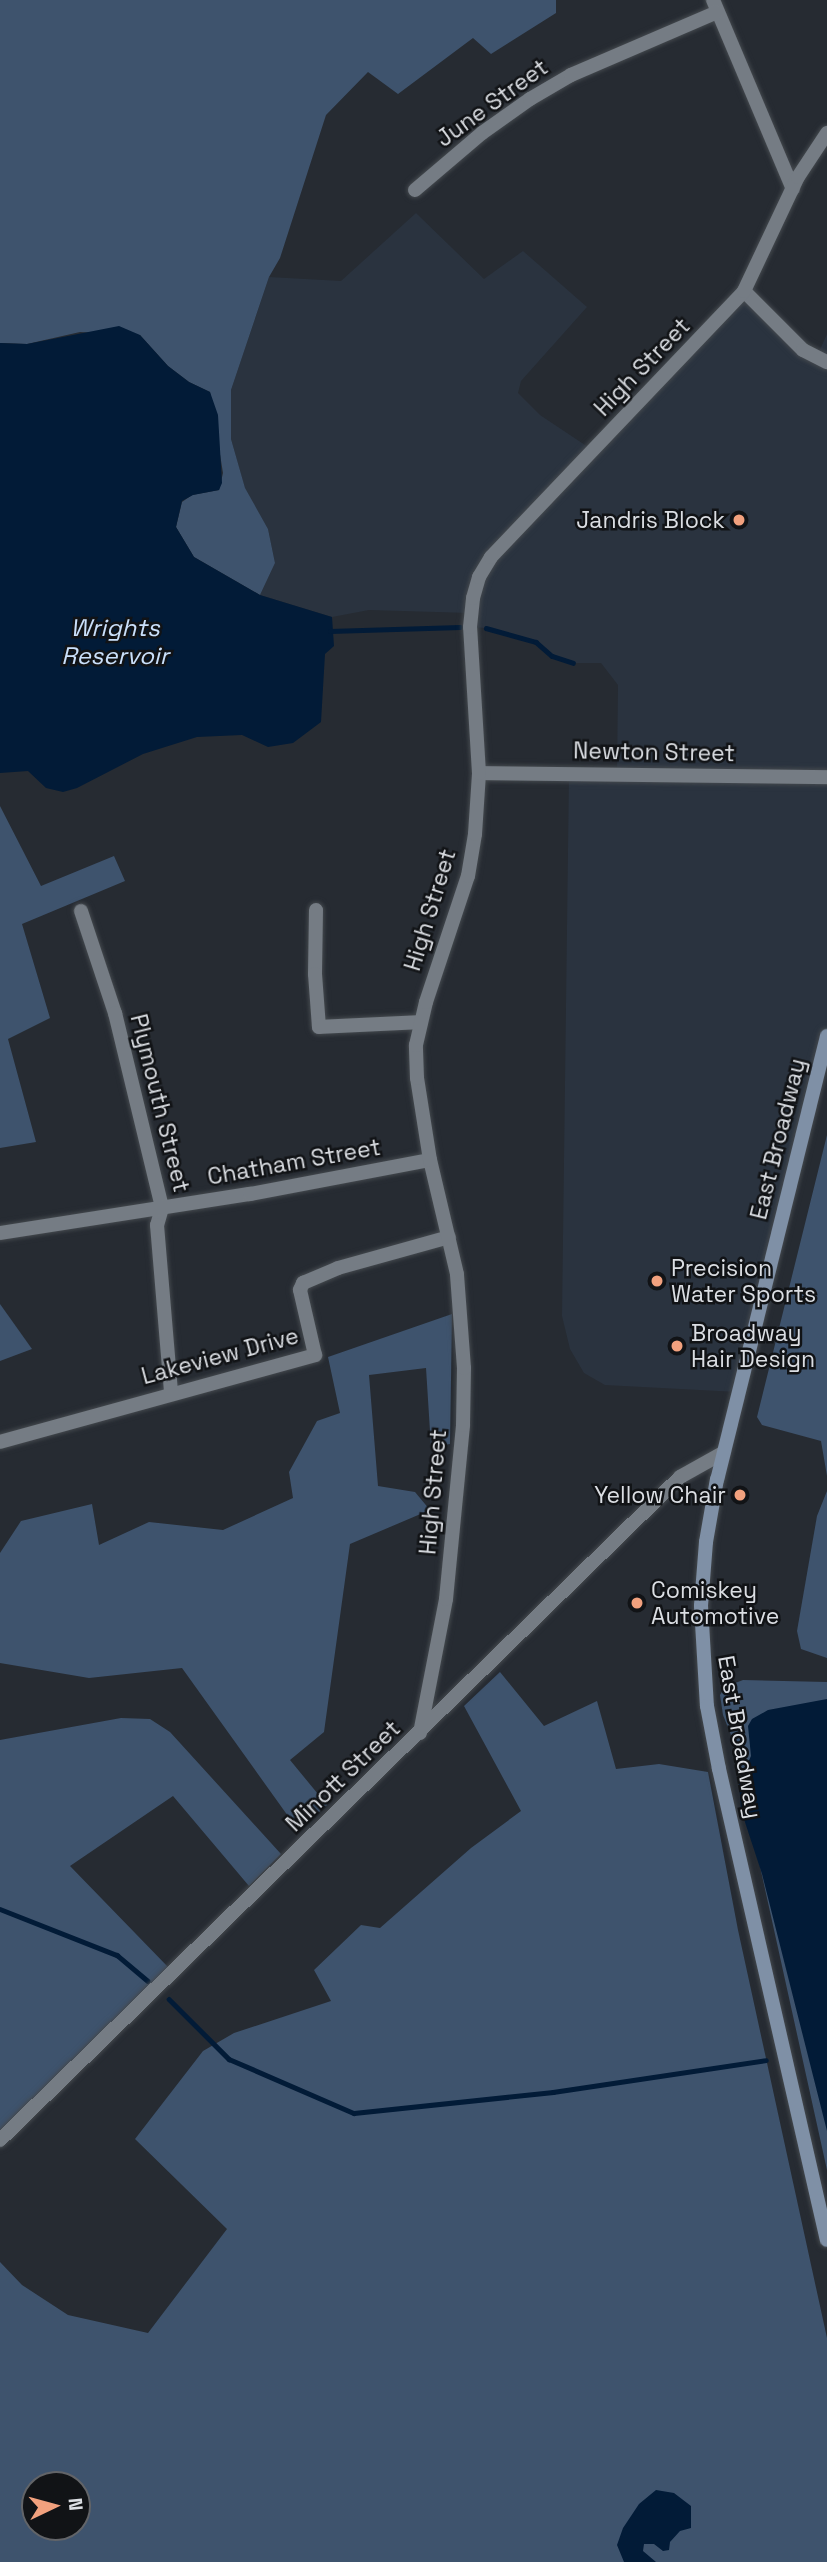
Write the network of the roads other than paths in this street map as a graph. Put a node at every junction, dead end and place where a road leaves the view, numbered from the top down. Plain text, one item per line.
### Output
1 (715, 6) edge
2 (827, 133) edge
3 (793, 189) junction
4 (415, 190) dead end
5 (744, 291) junction
6 (827, 362) edge
7 (479, 773) junction
8 (827, 777) edge
9 (81, 911) dead end
10 (316, 911) dead end
11 (421, 1022) junction
12 (827, 1036) edge
13 (430, 1160) junction
14 (162, 1208) junction
15 (0, 1233) edge
16 (449, 1237) junction
17 (172, 1393) junction
18 (0, 1442) edge
19 (723, 1453) junction
20 (420, 1733) junction
21 (0, 2140) edge
22 (827, 2240) edge

1 - 3 street
1 - 4 street, June Street
2 - 3 street, High Street
3 - 5 street, High Street
5 - 6 street
5 - 7 street, High Street
7 - 8 street, Newton Street
7 - 11 street, High Street
9 - 14 street, Plymouth Street
10 - 11 street
11 - 13 street, High Street
12 - 19 main road, East Broadway
13 - 14 street, Chatham Street
13 - 16 street, High Street
14 - 15 street, Chatham Street
14 - 17 street, Plymouth Street
16 - 17 street, Lakeview Drive
16 - 20 street, High Street
17 - 18 street, Lakeview Drive
19 - 20 street, Minott Street
19 - 22 main road, East Broadway
20 - 21 street, Minott Street

